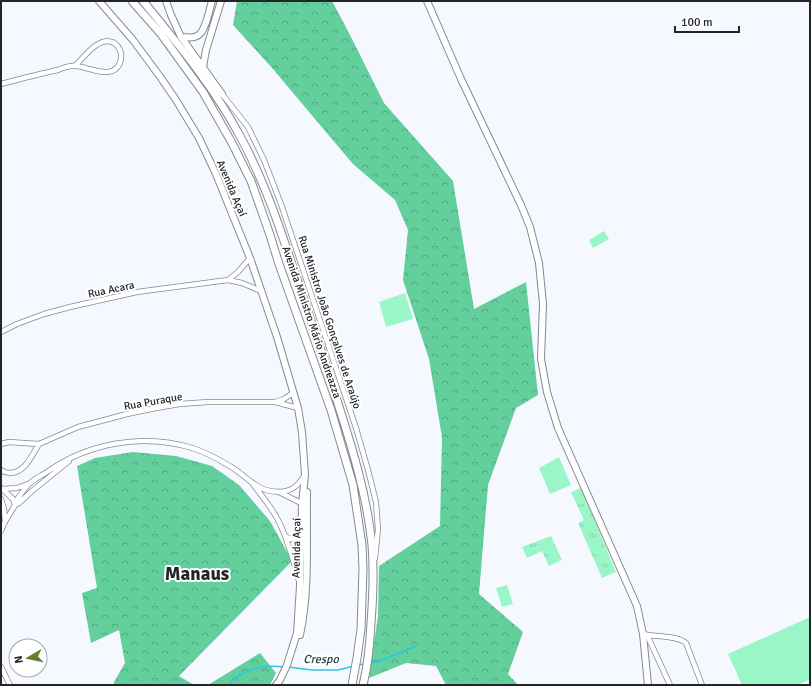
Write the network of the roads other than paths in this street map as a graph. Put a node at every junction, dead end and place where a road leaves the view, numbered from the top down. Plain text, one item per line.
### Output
1 (98, 1) edge
2 (132, 1) edge
3 (143, 1) edge
4 (166, 1) edge
5 (212, 1) edge
6 (221, 1) edge
7 (427, 1) edge
8 (204, 28) junction
9 (212, 32) junction
10 (182, 37) junction
11 (75, 66) junction
12 (203, 67) junction
13 (1, 84) edge
14 (203, 92) junction
15 (220, 96) junction
16 (250, 258) junction
17 (290, 259) junction
18 (279, 264) junction
19 (228, 280) junction
20 (262, 291) junction
21 (1, 332) edge
22 (293, 393) junction
23 (275, 402) junction
24 (298, 408) junction
25 (1, 444) edge
26 (39, 444) junction
27 (73, 457) junction
28 (1, 470) edge
29 (305, 475) junction
30 (30, 484) junction
31 (253, 484) junction
32 (1, 488) edge
33 (278, 492) junction
34 (1, 499) edge
35 (305, 504) junction
36 (15, 505) junction
37 (5, 522) junction
38 (1, 531) edge
39 (286, 537) junction
40 (304, 540) junction
41 (373, 570) junction
42 (300, 586) junction
43 (645, 634) junction
44 (1, 667) edge
45 (10, 685) edge
46 (276, 685) edge
47 (281, 685) edge
48 (352, 685) edge
49 (363, 685) edge
50 (648, 685) edge
51 (670, 685) edge
52 (702, 685) edge

1 - 16 street, Avenida Açaí
2 - 14 main road, Avenida Ministro Mário Andreazza
3 - 15 main road, Avenida Ministro Mário Andreazza
4 - 10 street, Avenida Ministro Mário Andreazza
5 - 8 street
6 - 9 street
7 - 43 street
8 - 9 street
8 - 10 street
9 - 12 street
10 - 12 street, Avenida Ministro Mário Andreazza
11 - 11 street
11 - 13 street
12 - 15 street, Avenida Ministro Mário Andreazza
14 - 15 main road
14 - 18 main road, Avenida Ministro Mário Andreazza
15 - 17 main road, Avenida Ministro Mário Andreazza
15 - 41 street, Rua Ministro João Gonçalves de Araújo
16 - 19 street
16 - 20 street, Avenida Açaí
17 - 18 main road
17 - 41 main road, Avenida Ministro Mário Andreazza
18 - 48 main road, Avenida Ministro Mário Andreazza
19 - 20 street, Rua Acara
19 - 21 street, Rua Acara
20 - 22 street, Avenida Açaí
22 - 23 street, Rua Puraque
22 - 24 street, Avenida Açaí
23 - 24 street, Rua Puraque
23 - 26 street, Rua Puraque
24 - 29 street, Avenida Açaí
24 - 35 street, Avenida Açaí
25 - 26 street, Rua Puraque
26 - 28 street
27 - 30 street
27 - 31 street
27 - 36 street
29 - 33 street
29 - 35 street, Avenida Açaí
30 - 32 street
30 - 36 street
31 - 33 street
31 - 39 street
32 - 36 street
33 - 35 street
34 - 37 street
35 - 40 street, Avenida Açaí
36 - 37 street
37 - 38 street
39 - 40 street
39 - 42 street
40 - 42 street, Avenida Açaí
40 - 47 street, Avenida Açaí
41 - 49 main road, Avenida Ministro Mário Andreazza
42 - 46 street, Avenida Açaí
43 - 50 street
43 - 51 street
43 - 52 street
44 - 45 street

